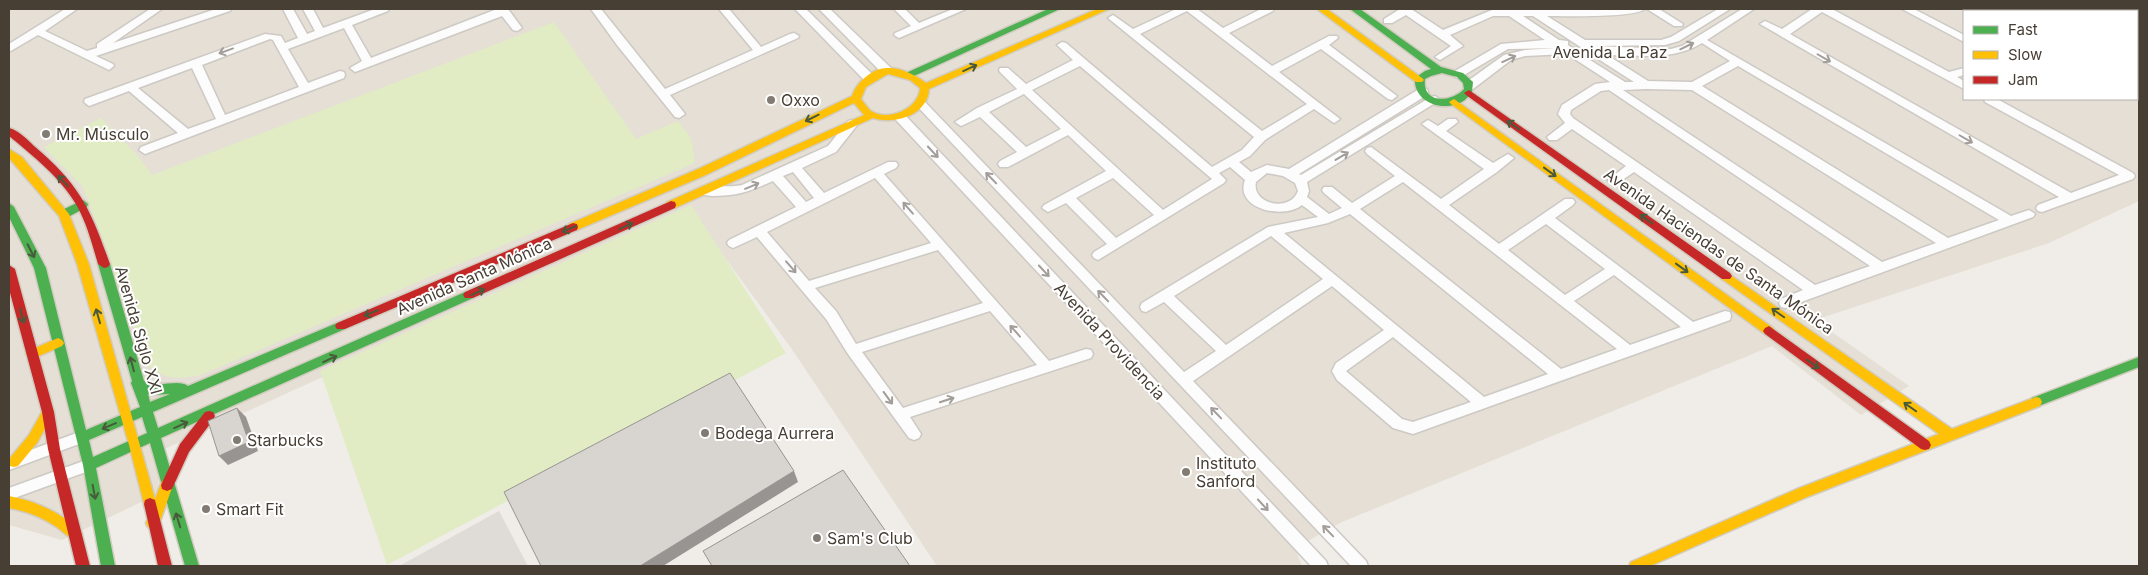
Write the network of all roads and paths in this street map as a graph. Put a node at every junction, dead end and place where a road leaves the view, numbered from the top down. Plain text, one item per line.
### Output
1 (72, 9) edge
2 (158, 9) edge
3 (226, 9) edge
4 (288, 9) edge
5 (308, 9) edge
6 (384, 9) edge
7 (597, 9) edge
8 (724, 9) edge
9 (800, 9) edge
10 (824, 9) edge
11 (898, 9) edge
12 (962, 9) edge
13 (1055, 9) edge
14 (1104, 9) edge
15 (1184, 9) edge
16 (1191, 9) edge
17 (1269, 9) edge
18 (1320, 9) edge
19 (1354, 9) edge
20 (1406, 9) edge
21 (1640, 9) edge
22 (1652, 9) edge
23 (1725, 9) edge
24 (1749, 9) edge
25 (1819, 9) edge
26 (1825, 9) edge
27 (1907, 9) edge
28 (503, 10) edge
29 (1489, 11) edge
30 (1572, 11) edge
31 (1511, 13) junction
32 (1536, 13) junction
33 (1113, 18) dead end
34 (1388, 21) dead end
35 (346, 23) junction
36 (1678, 24) dead end
37 (1765, 24) dead end
38 (918, 27) junction
39 (517, 28) dead end
40 (37, 31) junction
41 (320, 32) junction
42 (1222, 33) junction
43 (1132, 34) junction
44 (1443, 34) junction
45 (1782, 34) junction
46 (898, 35) dead end
47 (794, 36) dead end
48 (1333, 38) dead end
49 (1963, 38) edge
50 (304, 39) junction
51 (1556, 43) junction
52 (1581, 43) junction
53 (1707, 43) dead end
54 (1062, 45) dead end
55 (1322, 45) junction
56 (283, 47) junction
57 (9, 49) edge
58 (759, 51) junction
59 (1568, 51) junction
60 (1594, 51) junction
61 (87, 55) junction
62 (1440, 57) dead end
63 (1080, 61) junction
64 (1738, 61) junction
65 (195, 62) junction
66 (368, 63) junction
67 (109, 66) dead end
68 (355, 68) dead end
69 (1004, 70) dead end
70 (1439, 70) junction
71 (887, 71) junction
72 (1272, 71) junction
73 (1963, 71) edge
74 (340, 74) dead end
75 (911, 74) junction
76 (1459, 74) junction
77 (1948, 76) junction
78 (869, 78) junction
79 (1419, 80) junction
80 (1963, 84) edge
81 (1646, 85) junction
82 (1610, 86) junction
83 (1623, 86) junction
84 (1694, 86) junction
85 (130, 87) junction
86 (926, 87) junction
87 (305, 88) junction
88 (1025, 89) junction
89 (1469, 90) junction
90 (1423, 92) junction
91 (663, 94) junction
92 (1392, 96) dead end
93 (856, 98) junction
94 (1434, 100) junction
95 (1990, 100) edge
96 (89, 102) dead end
97 (1454, 102) junction
98 (1315, 104) junction
99 (921, 105) junction
100 (981, 111) junction
101 (678, 114) dead end
102 (872, 115) junction
103 (900, 117) junction
104 (1334, 118) dead end
105 (222, 120) junction
106 (961, 122) dead end
107 (1452, 122) dead end
108 (852, 124) junction
109 (1428, 124) dead end
110 (1573, 124) junction
111 (1068, 130) junction
112 (9, 131) edge
113 (1438, 131) junction
114 (187, 134) junction
115 (1261, 137) junction
116 (1553, 137) dead end
117 (145, 150) dead end
118 (1372, 151) dead end
119 (1025, 152) junction
120 (9, 153) edge
121 (1246, 153) junction
122 (1508, 158) dead end
123 (1231, 162) junction
124 (1004, 164) dead end
125 (892, 165) dead end
126 (1635, 166) junction
127 (795, 167) junction
128 (1267, 169) junction
129 (1493, 169) junction
130 (876, 172) junction
131 (1114, 172) junction
132 (1212, 172) junction
133 (776, 176) junction
134 (1403, 176) junction
135 (1296, 177) junction
136 (1251, 178) junction
137 (1614, 180) dead end
138 (1328, 190) dead end
139 (704, 191) junction
140 (1068, 198) junction
141 (1301, 198) junction
142 (2070, 198) junction
143 (822, 199) junction
144 (1569, 202) dead end
145 (83, 204) junction
146 (1440, 205) junction
147 (9, 207) edge
148 (804, 208) junction
149 (1048, 208) dead end
150 (2042, 208) dead end
151 (1351, 209) junction
152 (64, 214) junction
153 (2029, 214) dead end
154 (1162, 216) junction
155 (1546, 217) junction
156 (1328, 219) junction
157 (2009, 220) junction
158 (1272, 230) junction
159 (759, 231) junction
160 (733, 243) dead end
161 (1946, 243) junction
162 (1115, 244) junction
163 (940, 245) junction
164 (1499, 250) junction
165 (1098, 255) dead end
166 (1881, 268) junction
167 (9, 269) edge
168 (1614, 269) junction
169 (1333, 279) junction
170 (807, 286) junction
171 (1814, 290) junction
172 (1165, 296) junction
173 (408, 297) junction
174 (1565, 302) junction
175 (1785, 303) dead end
176 (992, 305) junction
177 (1146, 307) dead end
178 (1725, 316) dead end
179 (417, 320) junction
180 (1692, 328) junction
181 (1394, 330) junction
182 (58, 343) junction
183 (853, 350) junction
184 (1629, 351) junction
185 (1224, 352) junction
186 (32, 354) junction
187 (1086, 354) dead end
188 (2139, 362) edge
189 (1047, 367) junction
190 (1560, 376) junction
191 (1183, 380) junction
192 (137, 383) junction
193 (206, 385) junction
194 (1482, 403) junction
195 (145, 410) junction
196 (214, 410) junction
197 (48, 412) junction
198 (900, 415) junction
199 (127, 418) junction
200 (914, 434) dead end
201 (1950, 435) junction
202 (82, 437) junction
203 (154, 437) junction
204 (135, 445) junction
205 (1925, 445) junction
206 (54, 449) junction
207 (12, 463) edge
208 (89, 465) junction
209 (60, 477) junction
210 (168, 485) junction
211 (9, 494) edge
212 (9, 502) edge
213 (153, 523) junction
214 (75, 534) junction
215 (83, 566) edge
216 (108, 566) edge
217 (165, 566) edge
218 (192, 566) edge
219 (1321, 566) edge
220 (1362, 566) edge
221 (1636, 566) edge

1 - 40 street
2 - 61 street
3 - 61 street
4 - 50 street
5 - 41 street
6 - 35 street
7 - 91 street
8 - 58 street
9 - 78 street
10 - 71 street
11 - 38 street
12 - 38 street
13 - 75 main road
86 -> 14 main road
15 - 43 street
16 - 42 street
17 - 42 street
18 - 79 main road
19 - 70 main road
20 - 34 street
20 - 44 street
21 - 30 street
22 - 36 street
23 - 52 street, Avenida La Paz
60 -> 24 street, Avenida La Paz
25 - 45 street
26 - 77 street
27 - 49 street
28 - 39 street
28 - 66 street
29 - 31 street
29 - 44 street
30 - 32 street
31 - 32 street
31 - 51 street
32 - 52 street
33 - 43 street
35 - 41 street
35 - 66 street
37 - 45 street
38 - 46 street
40 - 57 street
40 - 61 street
41 - 50 street
42 - 72 street
43 - 115 street
44 - 62 street
45 -> 142 street
47 - 58 street
48 - 55 street
50 - 56 street
51 - 52 street, Avenida La Paz
51 - 59 street
51 - 76 street, Avenida La Paz
52 - 60 street
53 - 64 street
54 - 63 street
55 - 72 street
55 - 92 street
56 -> 65 street
56 - 87 street
58 - 91 street
59 - 60 street, Avenida La Paz
59 - 83 street
89 -> 59 street, Avenida La Paz
60 - 81 street
61 - 67 street
63 - 88 street
63 - 132 street
64 - 84 street
64 - 157 street
65 - 85 street
65 - 105 street
66 - 68 street
69 - 88 street
70 - 76 main road
70 - 79 main road
71 - 75 main road
71 - 78 main road
72 - 98 street
73 - 77 street
74 - 87 street
75 - 86 main road
76 - 89 main road
77 - 80 street
78 - 93 main road
79 - 90 main road
81 - 83 street
81 - 84 street
82 - 83 street
82 - 110 street
82 - 166 street
84 - 161 street
85 - 96 street
85 - 114 street
86 - 99 main road
87 - 105 street
88 - 100 street
88 - 111 street
89 - 97 main road
201 -> 89 main road, Avenida Haciendas de Santa Mónica
90 - 94 main road
90 - 135 street
91 - 101 street
93 - 102 main road
93 -> 173 main road, Avenida Santa Mónica
94 - 97 main road
135 -> 94 street
95 - 142 street
97 -> 205 main road, Avenida Haciendas de Santa Mónica
98 - 104 street
98 - 115 street
99 - 103 main road
191 -> 99 street
100 - 106 street
100 - 119 street
102 - 103 main road
102 - 108 main road, Avenida Santa Mónica
103 -> 219 street, Avenida Providencia
105 - 114 street
107 - 113 street
108 - 127 street
108 - 139 main road, Avenida Santa Mónica
109 - 113 street
110 - 116 street
110 - 126 street
111 - 119 street
111 - 131 street
145 -> 112 main road, Avenida Siglo XXI
113 - 129 street
114 - 117 street
115 - 121 street
118 - 134 street
119 - 124 street
120 - 152 main road
121 - 123 street
121 - 128 street
122 - 129 street
123 - 132 street
123 - 136 street
125 - 130 street
126 - 137 street
126 - 171 street
127 - 133 street
127 - 143 street
128 - 135 street
128 - 136 street
129 - 146 street
130 - 143 street
163 -> 130 street
131 - 140 street
131 - 154 street
132 - 154 street
139 -> 133 street
133 - 148 street
134 - 146 street
134 - 151 street
135 - 141 street
136 - 141 street
138 - 151 street
179 -> 139 main road, Avenida Santa Mónica
140 - 149 street
140 - 162 street
141 - 156 street
142 - 150 street
143 - 148 street
144 - 155 street
145 - 152 main road
192 -> 145 main road, Avenida Siglo XXI
146 - 164 street
147 -> 182 main road
148 - 159 street
151 - 156 street
151 - 190 street
199 -> 152 main road
153 - 157 street
154 - 162 street
155 - 164 street
155 - 168 street
156 - 158 street
157 - 161 street
158 - 169 street
158 - 172 street
159 - 160 street
159 -> 170 street
161 - 166 street
162 - 165 street
163 - 170 street
163 - 176 street
164 - 174 street
166 - 171 street
167 -> 186 main road
168 - 174 street
168 - 180 street
169 - 181 street
169 - 185 street
170 - 183 street
171 - 175 street
172 - 177 street
172 - 185 street
173 - 179 main road
173 -> 193 main road, Avenida Santa Mónica
174 - 184 street
176 - 183 street
189 -> 176 street
178 - 180 street
196 -> 179 main road, Avenida Santa Mónica
180 - 184 street
181 - 194 street
181 - 194 street
182 - 186 main road
182 - 202 main road
183 -> 198 street
184 - 190 street
185 - 191 street
186 - 197 main road
187 - 189 street
188 - 201 main road
198 -> 189 street
190 - 194 street
220 -> 191 street
192 - 193 main road
192 - 195 main road, Avenida Siglo XXI
193 - 195 main road, Avenida Santa Mónica
195 - 199 main road, Avenida Santa Mónica
195 - 203 main road, Avenida Siglo XXI
203 -> 196 main road, Avenida Santa Mónica
196 - 210 main road
197 - 206 main road
197 - 207 main road
198 - 200 street
199 -> 202 main road, Avenida Santa Mónica
199 - 204 main road
201 - 205 main road
202 - 206 street
202 - 208 main road
203 - 204 main road, Avenida Santa Mónica
203 - 210 main road, Avenida Siglo XXI
204 - 208 main road, Avenida Santa Mónica
204 - 213 main road
205 - 221 main road
206 - 207 street
206 - 209 main road
208 - 209 street
208 -> 216 main road
209 - 211 street
209 - 214 main road
210 - 213 main road
218 -> 210 main road, Avenida Siglo XXI
212 - 214 main road
213 - 217 main road
214 - 215 main road

